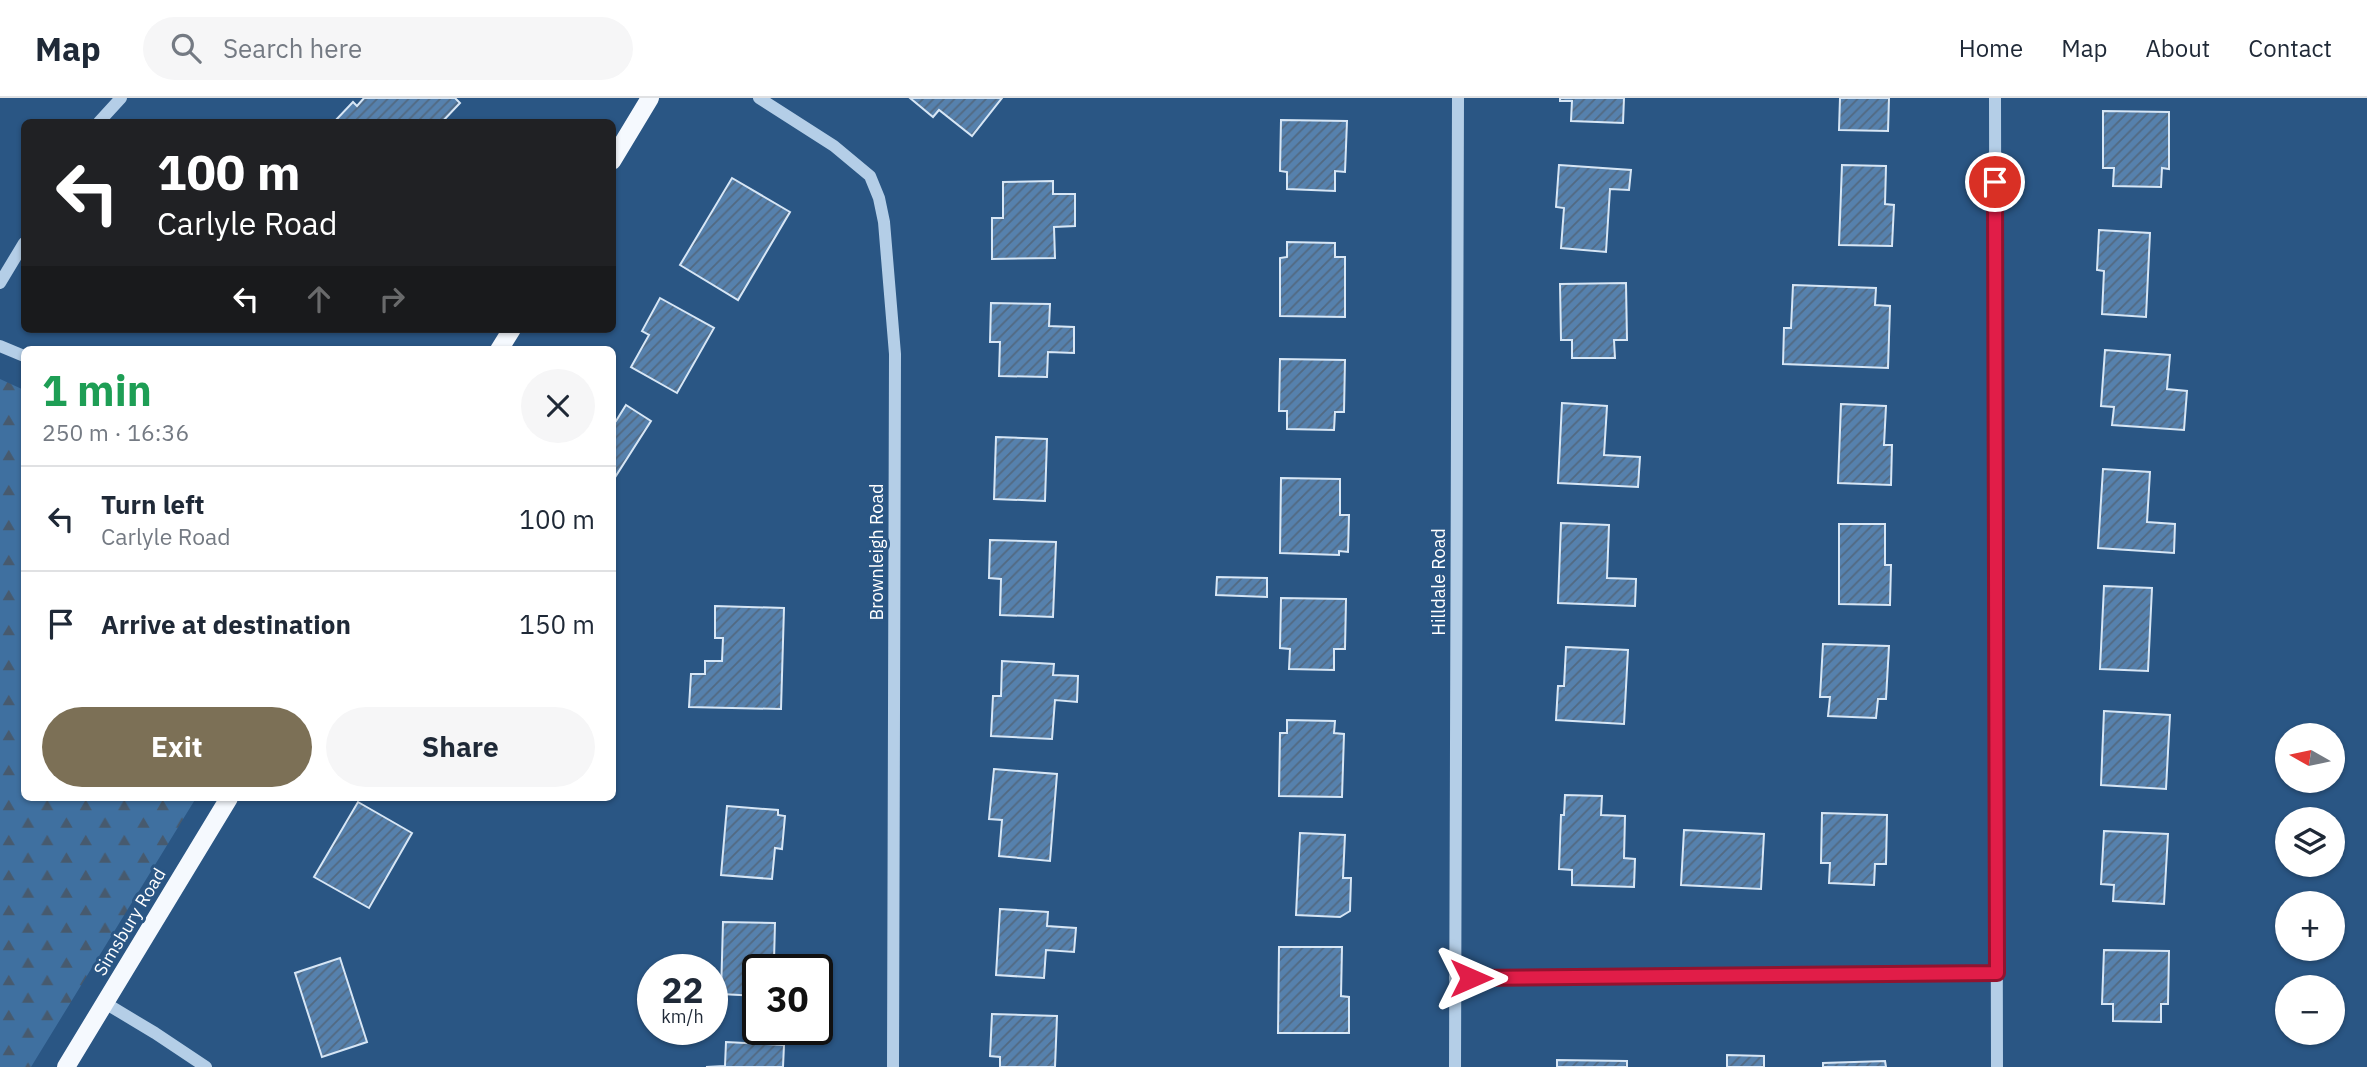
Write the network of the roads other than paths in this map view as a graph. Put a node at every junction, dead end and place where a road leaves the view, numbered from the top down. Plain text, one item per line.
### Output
1 (121, 98) edge
2 (650, 98) edge
3 (759, 98) edge
4 (1458, 98) edge
5 (1995, 98) edge
6 (102, 119) edge
7 (616, 154) edge
8 (21, 248) edge
9 (0, 283) edge
10 (0, 346) edge
11 (21, 355) edge
12 (227, 801) edge
13 (1997, 973) junction
14 (1455, 978) junction
15 (105, 1003) junction
16 (66, 1067) edge
17 (206, 1067) edge
18 (893, 1067) edge
19 (1455, 1067) edge
20 (1997, 1067) edge

1 - 6 street
2 - 7 main road
3 - 18 street, Brownleigh Road
4 - 14 street, Hilldale Road
5 - 13 street
8 - 9 street
10 - 11 street
12 - 15 main road, Simsbury Road
13 - 14 street
13 - 20 street
14 - 19 street, Hilldale Road
15 - 16 main road, Simsbury Road
15 - 17 street

